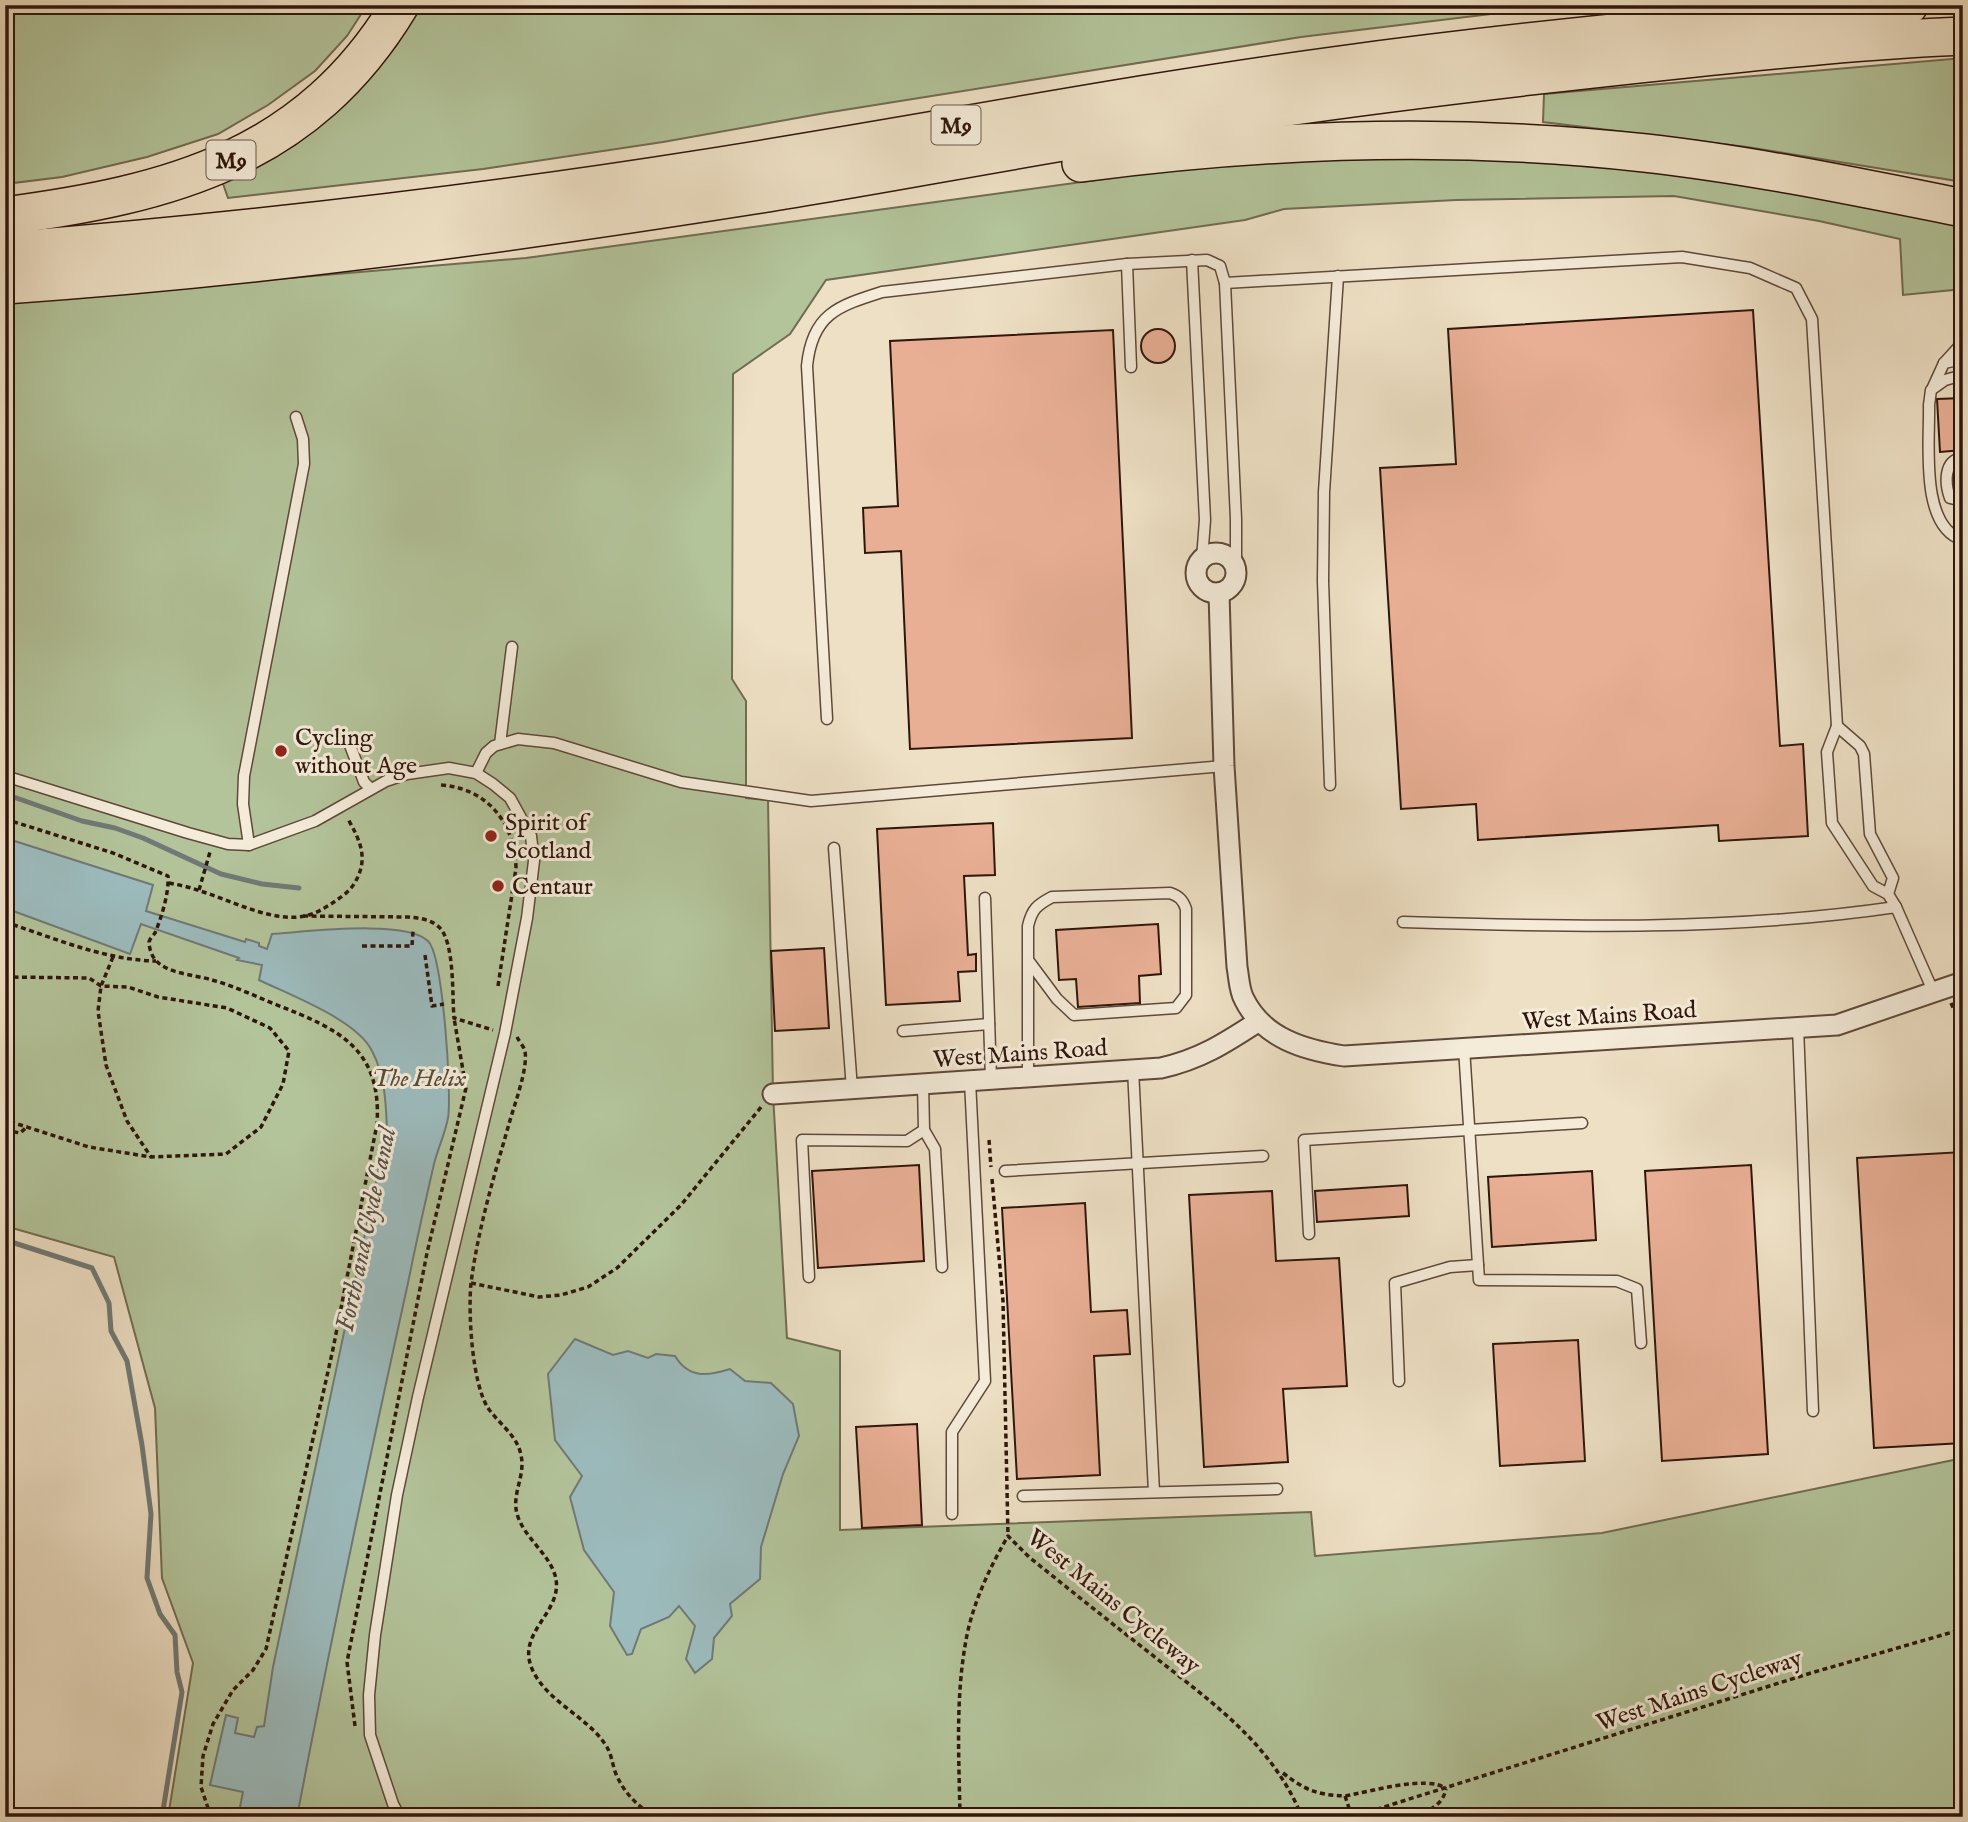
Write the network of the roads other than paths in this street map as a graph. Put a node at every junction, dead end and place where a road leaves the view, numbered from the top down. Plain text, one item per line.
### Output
1 (400, 5) edge
2 (1909, 5) edge
3 (1947, 36) edge
4 (1963, 208) edge
5 (5, 216) edge
6 (455, 238) junction
7 (5, 251) edge
8 (1192, 261) junction
9 (1127, 264) junction
10 (1338, 276) junction
11 (1225, 283) junction
12 (5, 285) edge
13 (1963, 342) edge
14 (1963, 359) edge
15 (1944, 363) junction
16 (1131, 368) dead end
17 (1963, 375) edge
18 (1931, 390) junction
19 (296, 417) dead end
20 (1963, 458) edge
21 (1963, 501) edge
22 (1963, 540) edge
23 (1202, 559) junction
24 (1236, 572) junction
25 (1219, 593) junction
26 (512, 647) dead end
27 (827, 719) dead end
28 (1837, 726) junction
29 (348, 740) dead end
30 (500, 744) junction
31 (1224, 766) junction
32 (477, 773) junction
33 (5, 776) edge
34 (1330, 785) dead end
35 (372, 789) junction
36 (249, 845) junction
37 (834, 848) dead end
38 (1888, 894) junction
39 (985, 898) dead end
40 (1896, 907) junction
41 (1403, 922) dead end
42 (1028, 960) junction
43 (1963, 982) edge
44 (1939, 990) junction
45 (1259, 1021) junction
46 (989, 1024) junction
47 (1798, 1027) junction
48 (903, 1031) dead end
49 (1464, 1048) junction
50 (1133, 1069) junction
51 (1028, 1077) junction
52 (991, 1079) junction
53 (970, 1081) junction
54 (923, 1084) junction
55 (852, 1088) junction
56 (773, 1094) road end
57 (1582, 1123) dead end
58 (924, 1130) junction
59 (1469, 1130) junction
60 (1263, 1156) dead end
61 (1138, 1163) junction
62 (1005, 1171) dead end
63 (1309, 1234) dead end
64 (1478, 1265) junction
65 (942, 1267) dead end
66 (809, 1277) dead end
67 (1641, 1343) dead end
68 (1399, 1381) dead end
69 (1813, 1411) dead end
70 (1277, 1489) dead end
71 (1154, 1492) junction
72 (1023, 1496) dead end
73 (952, 1514) dead end
74 (400, 1817) edge

1 - 5 highway, M9
2 - 7 highway, M9
3 - 6 highway, M9
4 - 6 highway
6 - 12 highway, M9
8 - 9 lane
8 - 11 lane
8 - 23 lane
9 - 16 lane
9 - 27 lane
10 - 11 lane
10 - 28 lane
10 - 34 lane
11 - 24 lane
13 - 15 lane
14 - 15 lane
15 - 18 lane
17 - 18 lane
18 - 22 lane
19 - 36 lane
20 - 21 lane
23 - 24 street
23 - 25 street
24 - 25 street
25 - 31 street, West Mains Road
26 - 30 lane
28 - 38 lane
28 - 38 lane
29 - 35 lane
30 - 31 lane
30 - 32 lane
31 - 45 street, West Mains Road
32 - 35 lane
32 - 74 lane
33 - 36 lane
35 - 36 lane
37 - 55 lane
38 - 40 lane
39 - 46 lane
40 - 41 lane
40 - 44 lane
42 - 42 lane
42 - 51 lane
43 - 44 street, West Mains Road
44 - 47 street, West Mains Road
45 - 49 street, West Mains Road
45 - 50 street, West Mains Road
46 - 48 lane
46 - 52 lane
47 - 49 street, West Mains Road
47 - 69 lane
49 - 59 lane
50 - 51 street, West Mains Road
50 - 61 lane
51 - 52 street, West Mains Road
52 - 53 street, West Mains Road
53 - 54 street, West Mains Road
53 - 73 lane
54 - 55 street, West Mains Road
54 - 58 lane
55 - 56 street, West Mains Road
57 - 59 lane
58 - 65 lane
58 - 66 lane
59 - 63 lane
59 - 64 lane
60 - 61 lane
61 - 62 lane
61 - 71 lane
64 - 67 lane
64 - 68 lane
70 - 71 lane
71 - 72 lane

